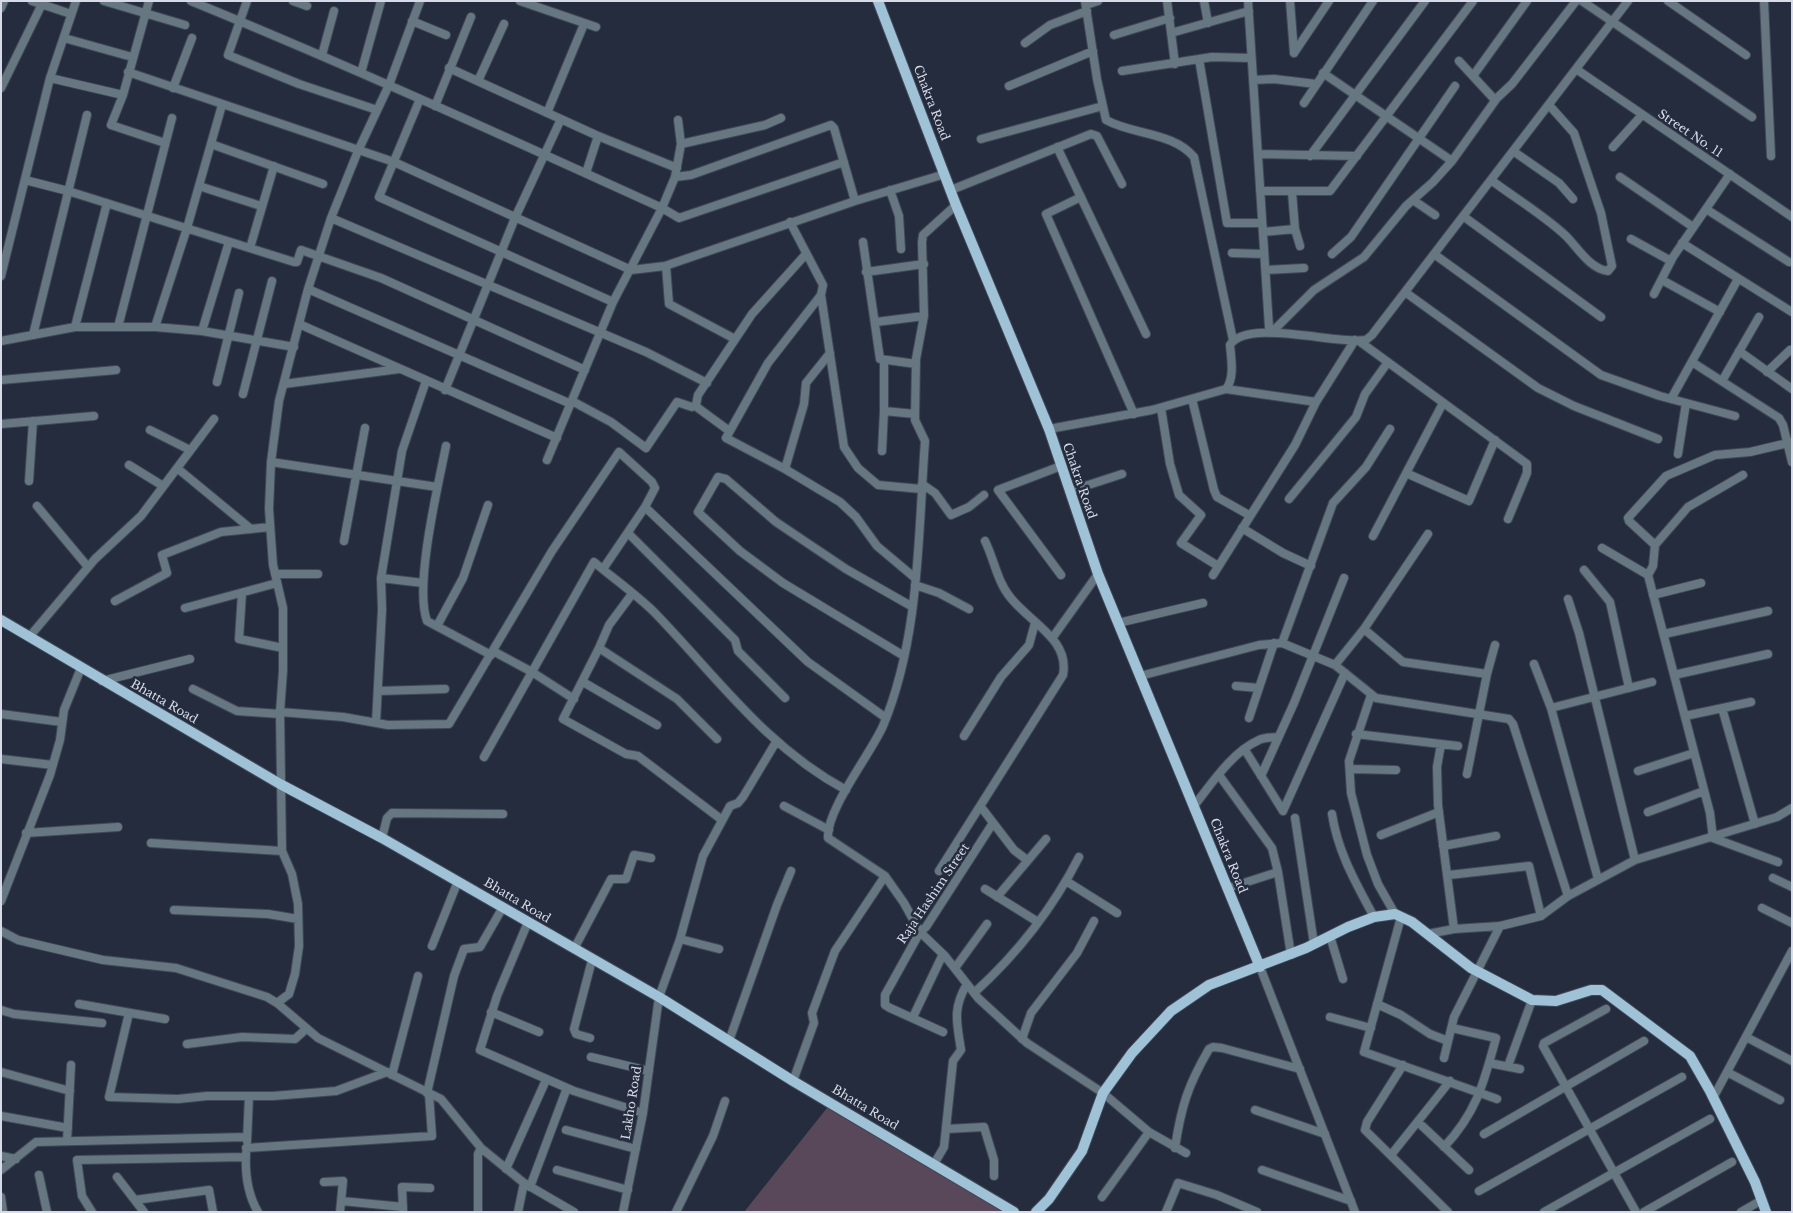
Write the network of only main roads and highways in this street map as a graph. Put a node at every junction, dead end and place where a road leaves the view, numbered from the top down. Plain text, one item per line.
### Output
1 (878, 1) edge
2 (1, 620) edge
3 (1260, 967) junction
4 (1014, 1212) edge
5 (1036, 1212) edge
6 (1766, 1212) edge

1 - 3 main road, Chakra Road
2 - 4 main road, Bhatta Road
3 - 5 main road
3 - 6 main road

